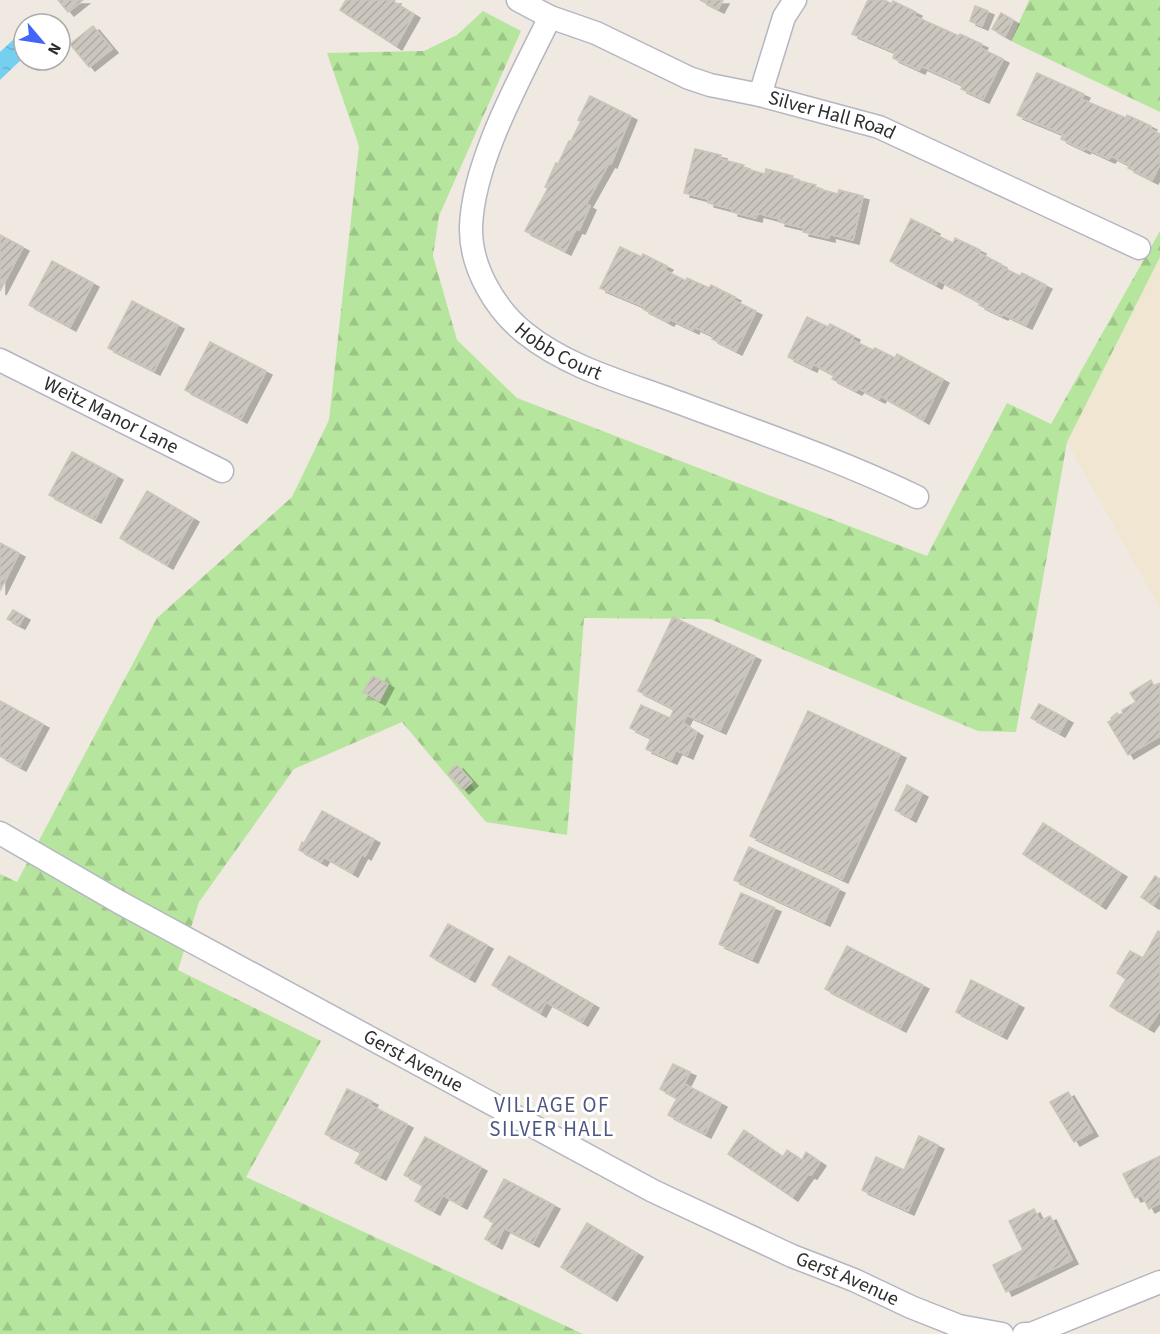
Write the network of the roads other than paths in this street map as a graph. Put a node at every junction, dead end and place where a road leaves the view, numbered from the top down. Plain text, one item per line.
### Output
1 (518, 0) edge
2 (795, 0) edge
3 (550, 17) junction
4 (760, 94) junction
5 (1139, 248) dead end
6 (0, 360) edge
7 (222, 471) dead end
8 (916, 497) dead end
9 (0, 833) edge
10 (1160, 1282) edge
11 (1002, 1334) edge
12 (1024, 1334) edge

1 - 3 street, Silver Hall Road
2 - 4 street
3 - 4 street, Silver Hall Road
3 - 8 street, Hobb Court
4 - 5 street, Silver Hall Road
6 - 7 street, Weitz Manor Lane
9 - 11 street, Gerst Avenue
10 - 12 street

